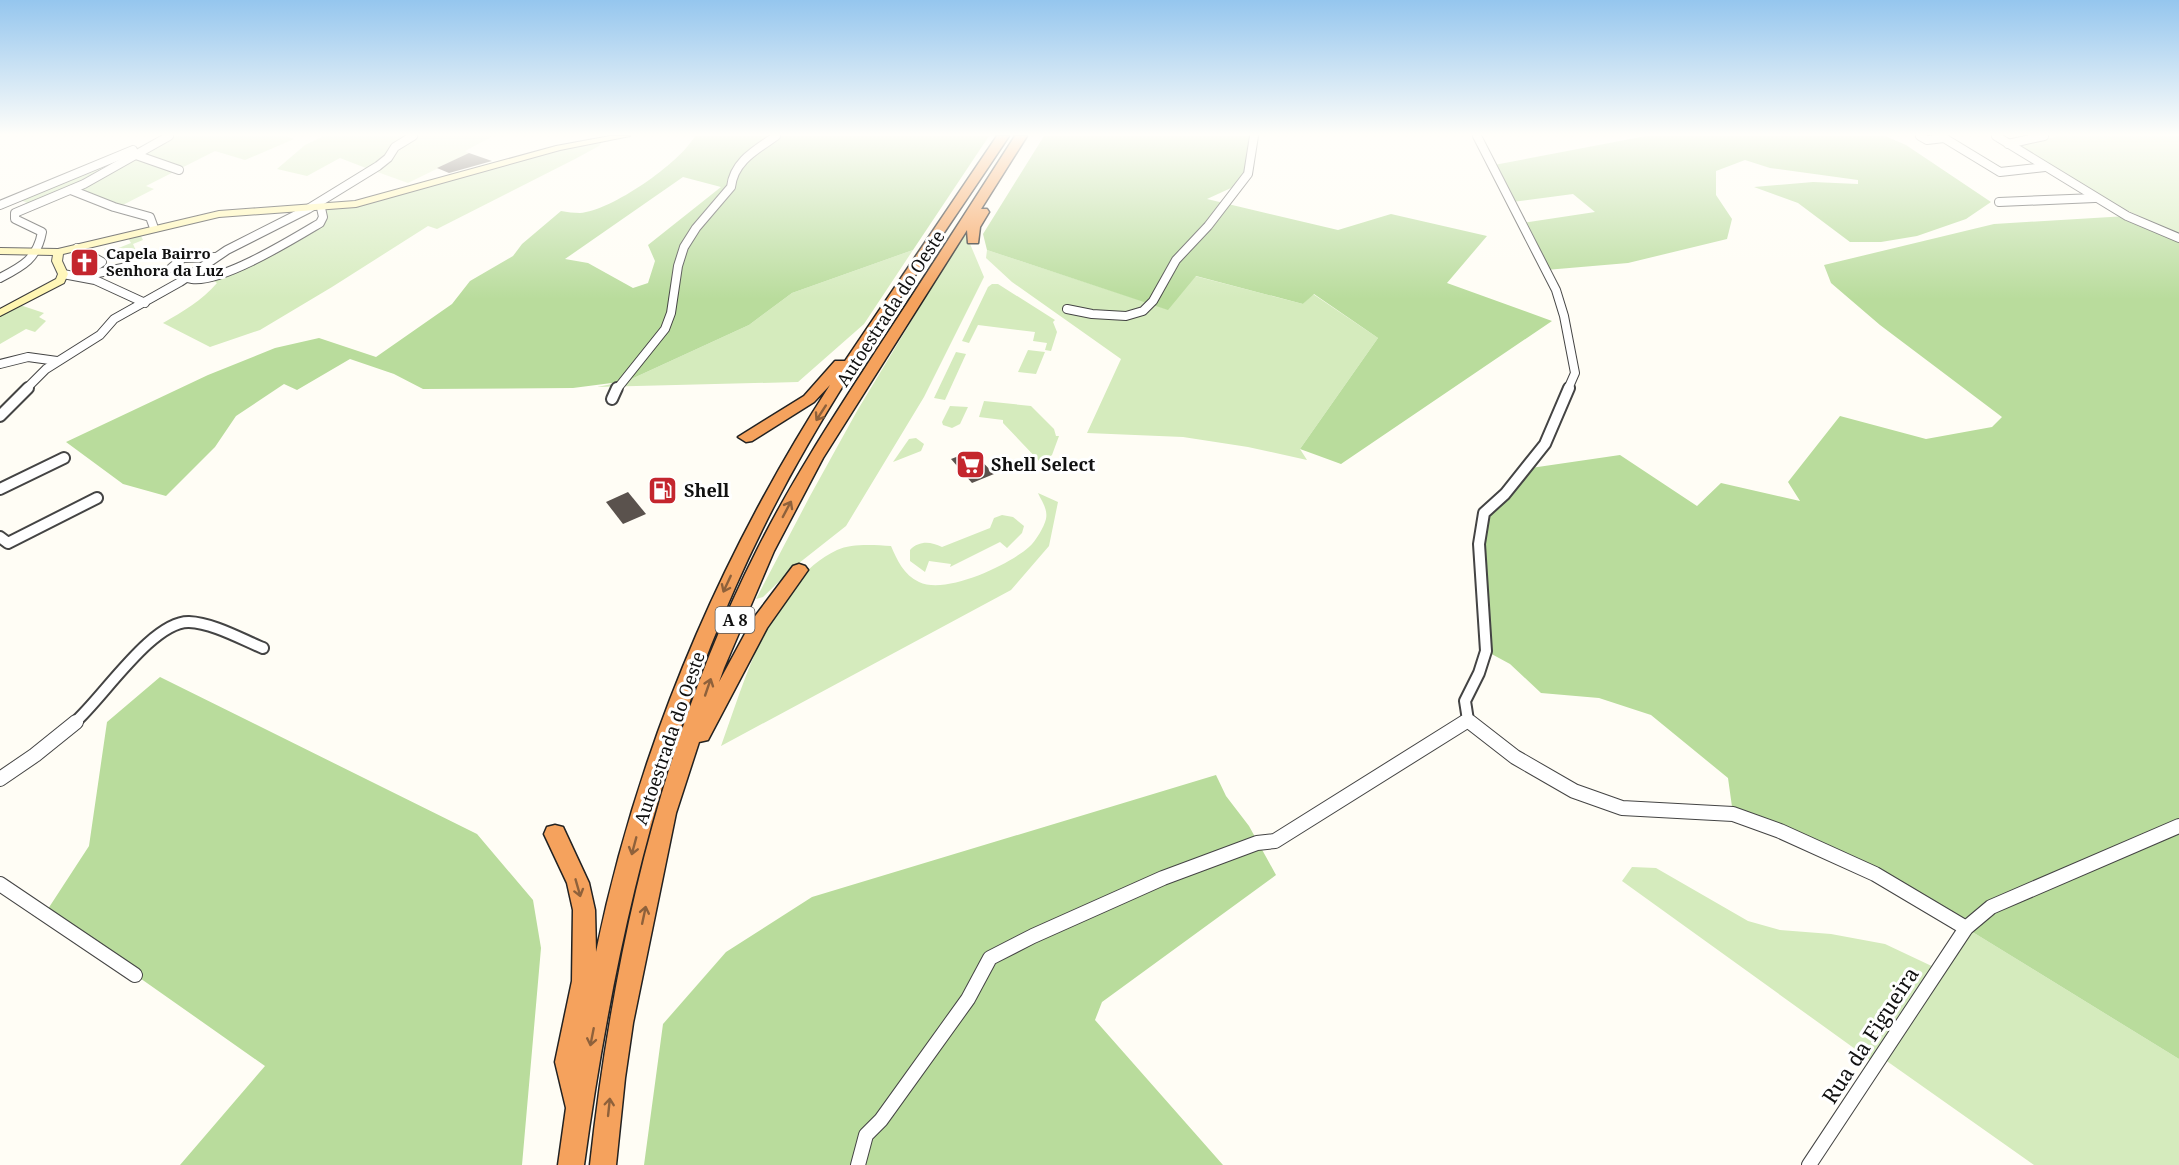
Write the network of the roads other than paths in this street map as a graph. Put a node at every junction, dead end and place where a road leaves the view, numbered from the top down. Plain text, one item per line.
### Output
1 (35, 190) edge
2 (70, 190) edge
3 (71, 190) edge
4 (338, 190) edge
5 (407, 190) edge
6 (728, 190) edge
7 (976, 190) edge
8 (981, 190) edge
9 (995, 190) edge
10 (1235, 190) edge
11 (1507, 190) edge
12 (2085, 190) edge
13 (2096, 197) junction
14 (17, 198) junction
15 (1999, 202) dead end
16 (0, 205) edge
17 (31, 205) junction
18 (321, 208) junction
19 (308, 209) junction
20 (154, 228) junction
21 (2179, 238) edge
22 (973, 240) dead end
23 (77, 248) junction
24 (0, 250) edge
25 (58, 252) junction
26 (37, 254) junction
27 (216, 257) junction
28 (127, 267) dead end
29 (95, 271) junction
30 (66, 276) junction
31 (0, 278) edge
32 (185, 278) junction
33 (92, 280) junction
34 (145, 303) junction
35 (1067, 309) dead end
36 (887, 311) junction
37 (0, 313) edge
38 (57, 361) junction
39 (0, 364) edge
40 (612, 399) dead end
41 (0, 416) edge
42 (746, 437) dead end
43 (64, 458) dead end
44 (0, 489) edge
45 (98, 498) dead end
46 (0, 537) edge
47 (799, 570) dead end
48 (263, 648) dead end
49 (1468, 720) junction
50 (0, 779) edge
51 (676, 780) junction
52 (2179, 826) edge
53 (555, 834) dead end
54 (0, 884) edge
55 (1966, 928) junction
56 (135, 975) dead end
57 (578, 1111) junction
58 (571, 1165) edge
59 (603, 1165) edge
60 (858, 1165) edge
61 (1809, 1165) edge

1 - 14 street
2 - 17 street
3 - 20 street
4 - 19 street
5 - 18 street
6 - 40 street
7 - 36 highway, Autoestrada do Oeste / A 8
51 -> 8 highway, Autoestrada do Oeste / A 8
9 - 22 highway
10 - 35 street
11 - 49 street
12 - 13 street
13 - 15 street
13 - 21 street
14 - 16 street
14 - 17 street
17 - 26 street
18 - 19 street
18 - 32 street
19 - 20 street
19 - 27 street
20 - 23 street
23 - 25 street
23 - 29 street
24 - 26 street
25 - 26 street
25 - 30 street
26 - 31 street
27 - 32 street
27 - 32 street
28 - 29 street
29 - 30 street
29 - 33 street
30 - 33 street
30 - 37 street
32 - 34 street
33 - 34 street
34 - 38 street
36 - 42 highway
36 -> 57 highway, Autoestrada do Oeste / A 8
38 - 39 street
38 - 41 street
43 - 44 street
45 - 46 street
47 - 51 highway
48 - 50 street
49 - 55 street
49 - 60 street
59 -> 51 highway, Autoestrada do Oeste / A 8
52 - 55 street, Rua da Figueira
53 -> 57 highway
54 - 56 street
55 - 61 street, Rua da Figueira
57 - 58 highway, Autoestrada do Oeste / A 8

